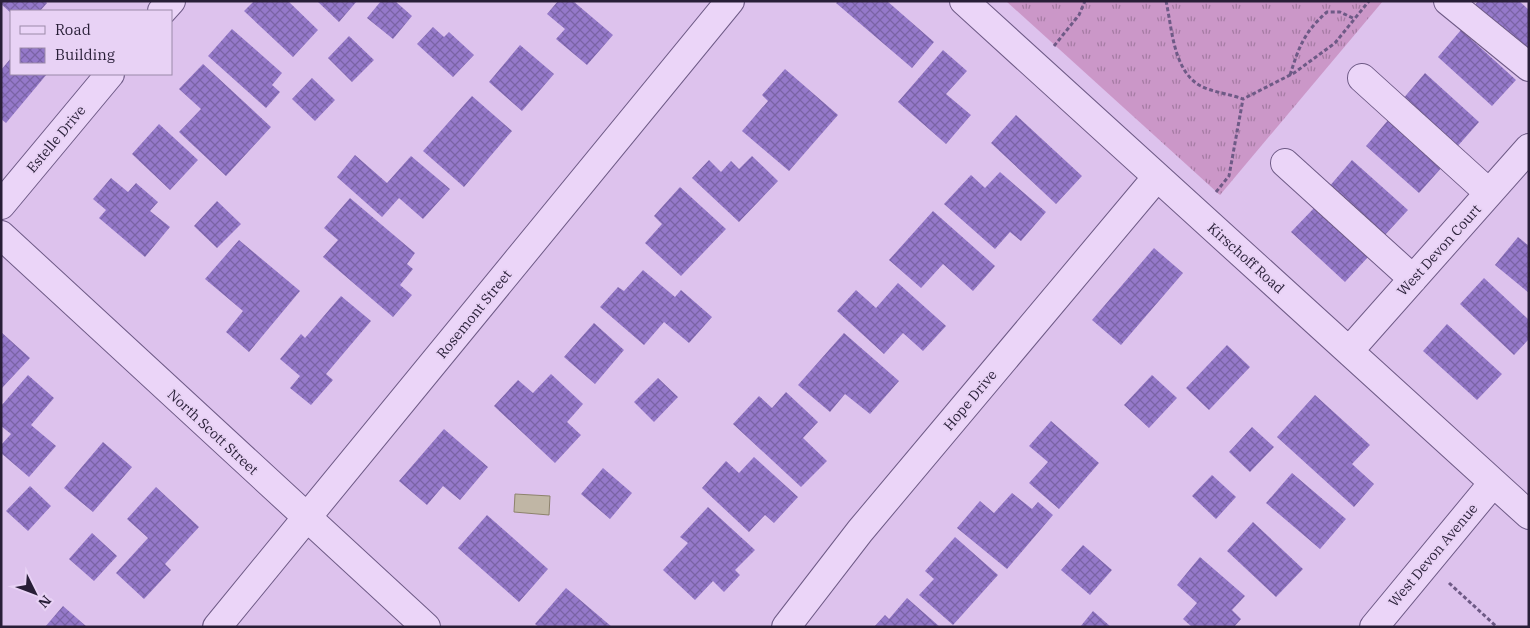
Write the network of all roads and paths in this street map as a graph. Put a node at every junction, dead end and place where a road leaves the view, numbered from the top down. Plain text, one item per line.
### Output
1 (730, 1) edge
2 (964, 1) edge
3 (1086, 1) edge
4 (1166, 1) edge
5 (1369, 1) edge
6 (1448, 1) edge
7 (1355, 19) junction
8 (1054, 47) dead end
9 (1529, 67) edge
10 (109, 75) edge
11 (1289, 76) junction
12 (1362, 78) dead end
13 (1243, 99) junction
14 (1529, 148) edge
15 (1284, 163) dead end
16 (1157, 177) junction
17 (1215, 193) dead end
18 (1489, 193) junction
19 (1, 205) edge
20 (1, 235) edge
21 (1413, 279) junction
22 (1349, 351) junction
23 (1493, 483) junction
24 (1529, 515) edge
25 (306, 518) junction
26 (1449, 584) dead end
27 (218, 627) edge
28 (426, 627) edge
29 (786, 627) edge
30 (1374, 627) edge
31 (1497, 627) edge

1 - 25 street, Rosemont Street
2 - 16 street, Kirschoff Road
3 - 8 path
4 - 13 path
5 - 7 path
6 - 9 street
7 - 11 path
7 - 11 path
10 - 19 street, Estelle Drive
11 - 13 path
12 - 18 street
13 - 17 path
14 - 18 street, West Devon Court
15 - 21 street
16 - 22 street, Kirschoff Road
16 - 29 street, Hope Drive
18 - 21 street, West Devon Court
20 - 25 street, North Scott Street
21 - 22 street, West Devon Court
22 - 23 street, Kirschoff Road
23 - 24 street, Kirschoff Road
23 - 30 street, West Devon Avenue
25 - 27 street, Rosemont Street
25 - 28 street, North Scott Street
26 - 31 path

